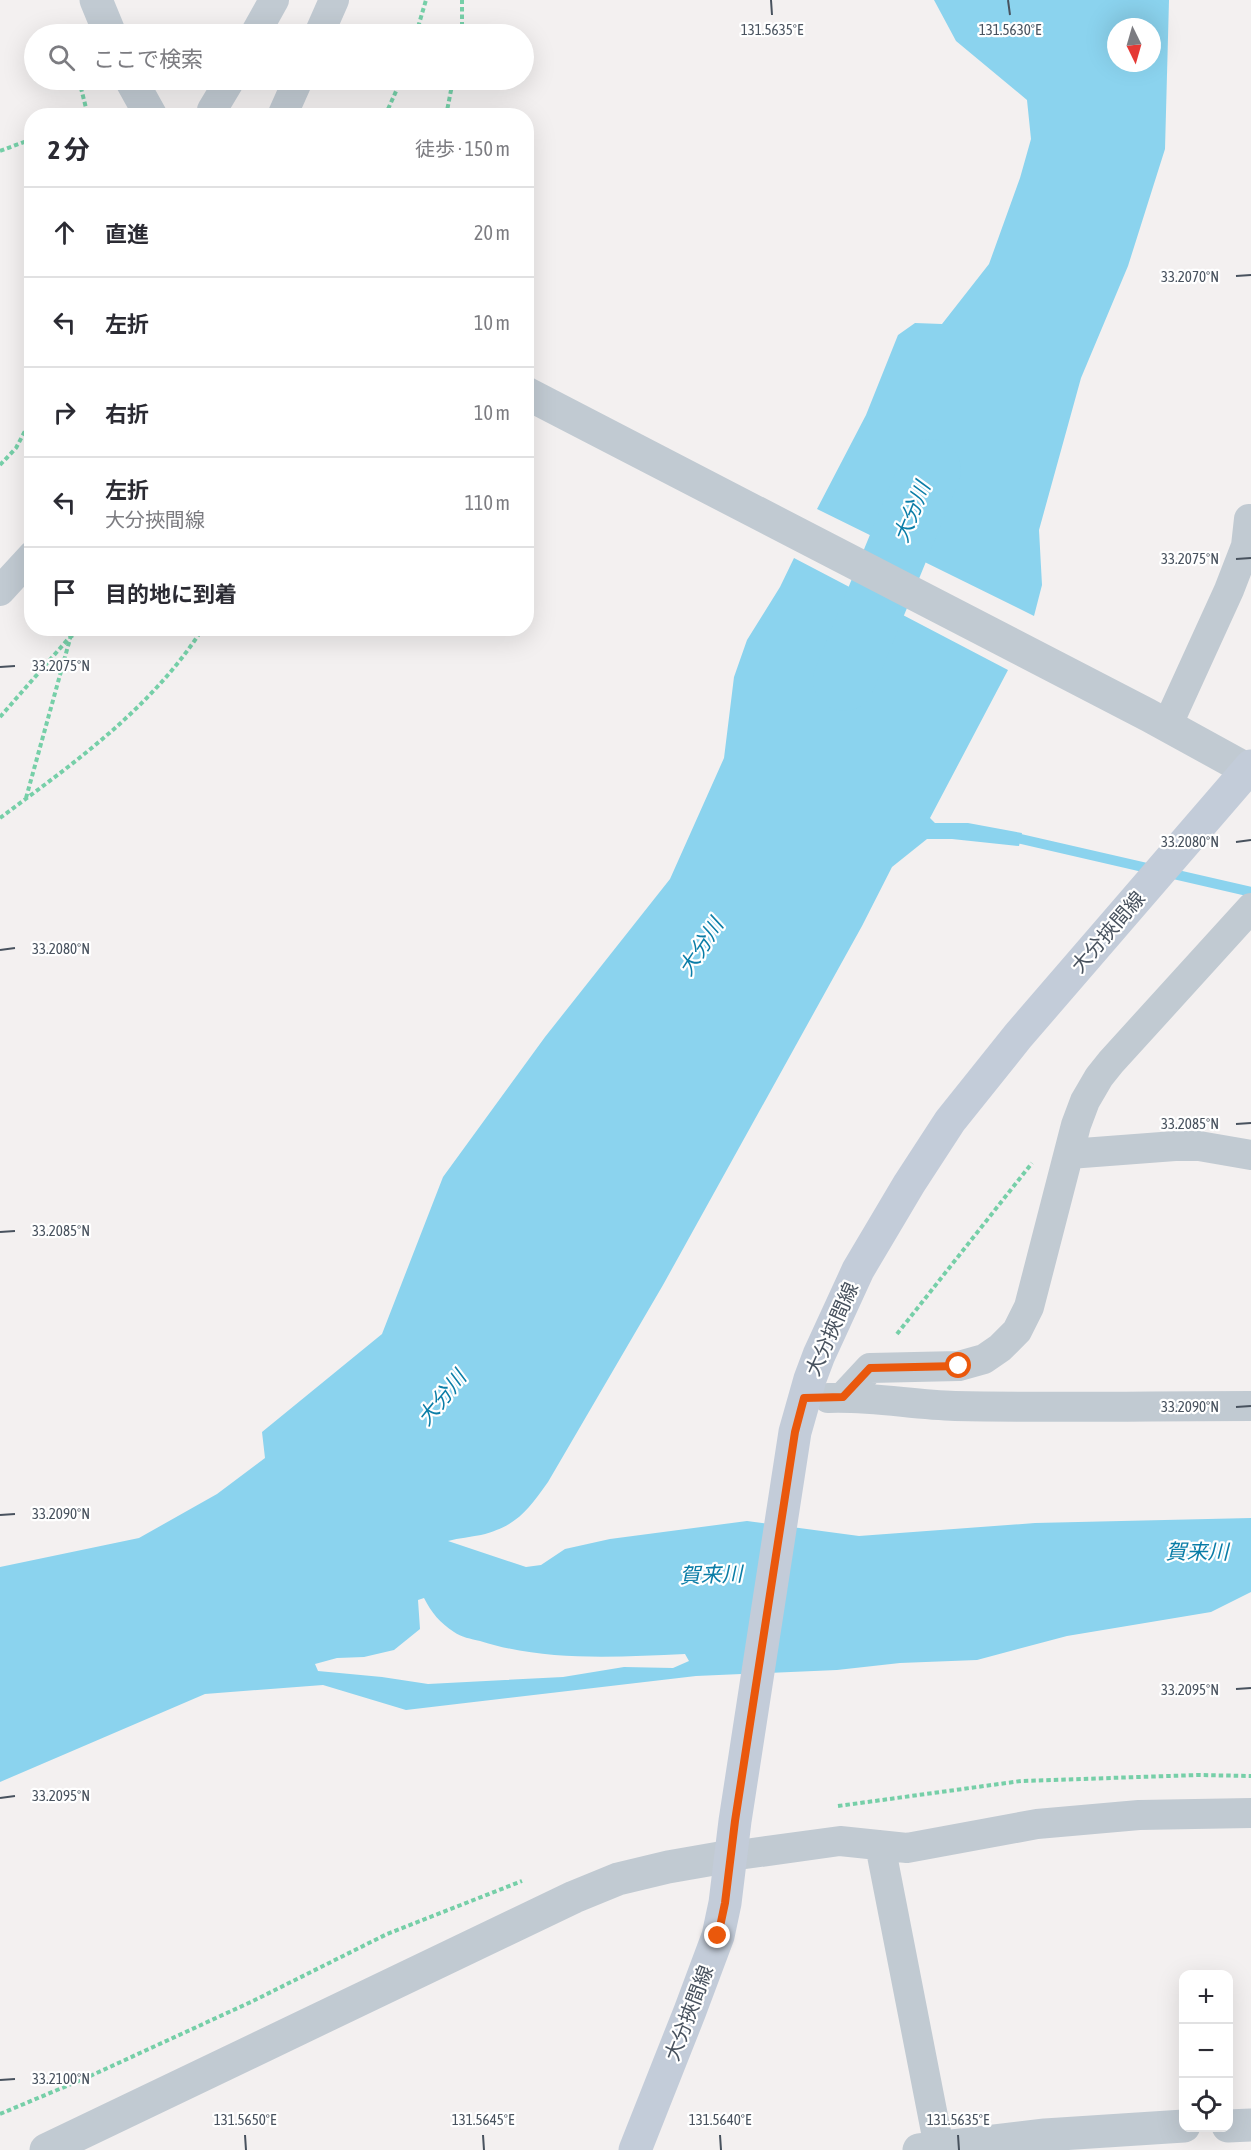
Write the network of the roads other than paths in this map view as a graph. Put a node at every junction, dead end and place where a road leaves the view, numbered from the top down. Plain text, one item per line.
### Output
1 (96, 0) edge
2 (274, 0) edge
3 (334, 0) edge
4 (106, 24) edge
5 (261, 24) edge
6 (323, 24) edge
7 (137, 90) edge
8 (224, 90) edge
9 (294, 90) edge
10 (147, 108) edge
11 (213, 108) edge
12 (286, 108) edge
13 (534, 397) edge
14 (1249, 519) dead end
15 (24, 565) edge
16 (0, 591) edge
17 (1157, 720) junction
18 (1249, 768) edge
19 (1251, 908) edge
20 (1069, 1154) junction
21 (1251, 1155) edge
22 (843, 1397) junction
23 (804, 1398) junction
24 (1251, 1406) edge
25 (1251, 1813) edge
26 (880, 1845) junction
27 (731, 1856) junction
28 (1251, 2125) edge
29 (1179, 2126) edge
30 (1233, 2126) edge
31 (929, 2149) edge
32 (46, 2150) edge
33 (634, 2150) edge

1 - 4 street
2 - 5 street
3 - 6 street
7 - 10 street
8 - 11 street
9 - 12 street
13 - 17 street
14 - 17 street
15 - 16 street
17 - 18 street
18 - 23 main road, 大分挾間線
19 - 20 street
20 - 21 street
20 - 22 street
22 - 23 street
22 - 24 street
23 - 27 main road, 大分挾間線
25 - 26 street
26 - 27 street
26 - 31 street
27 - 32 street
27 - 33 main road, 大分挾間線
28 - 30 street
29 - 31 street

